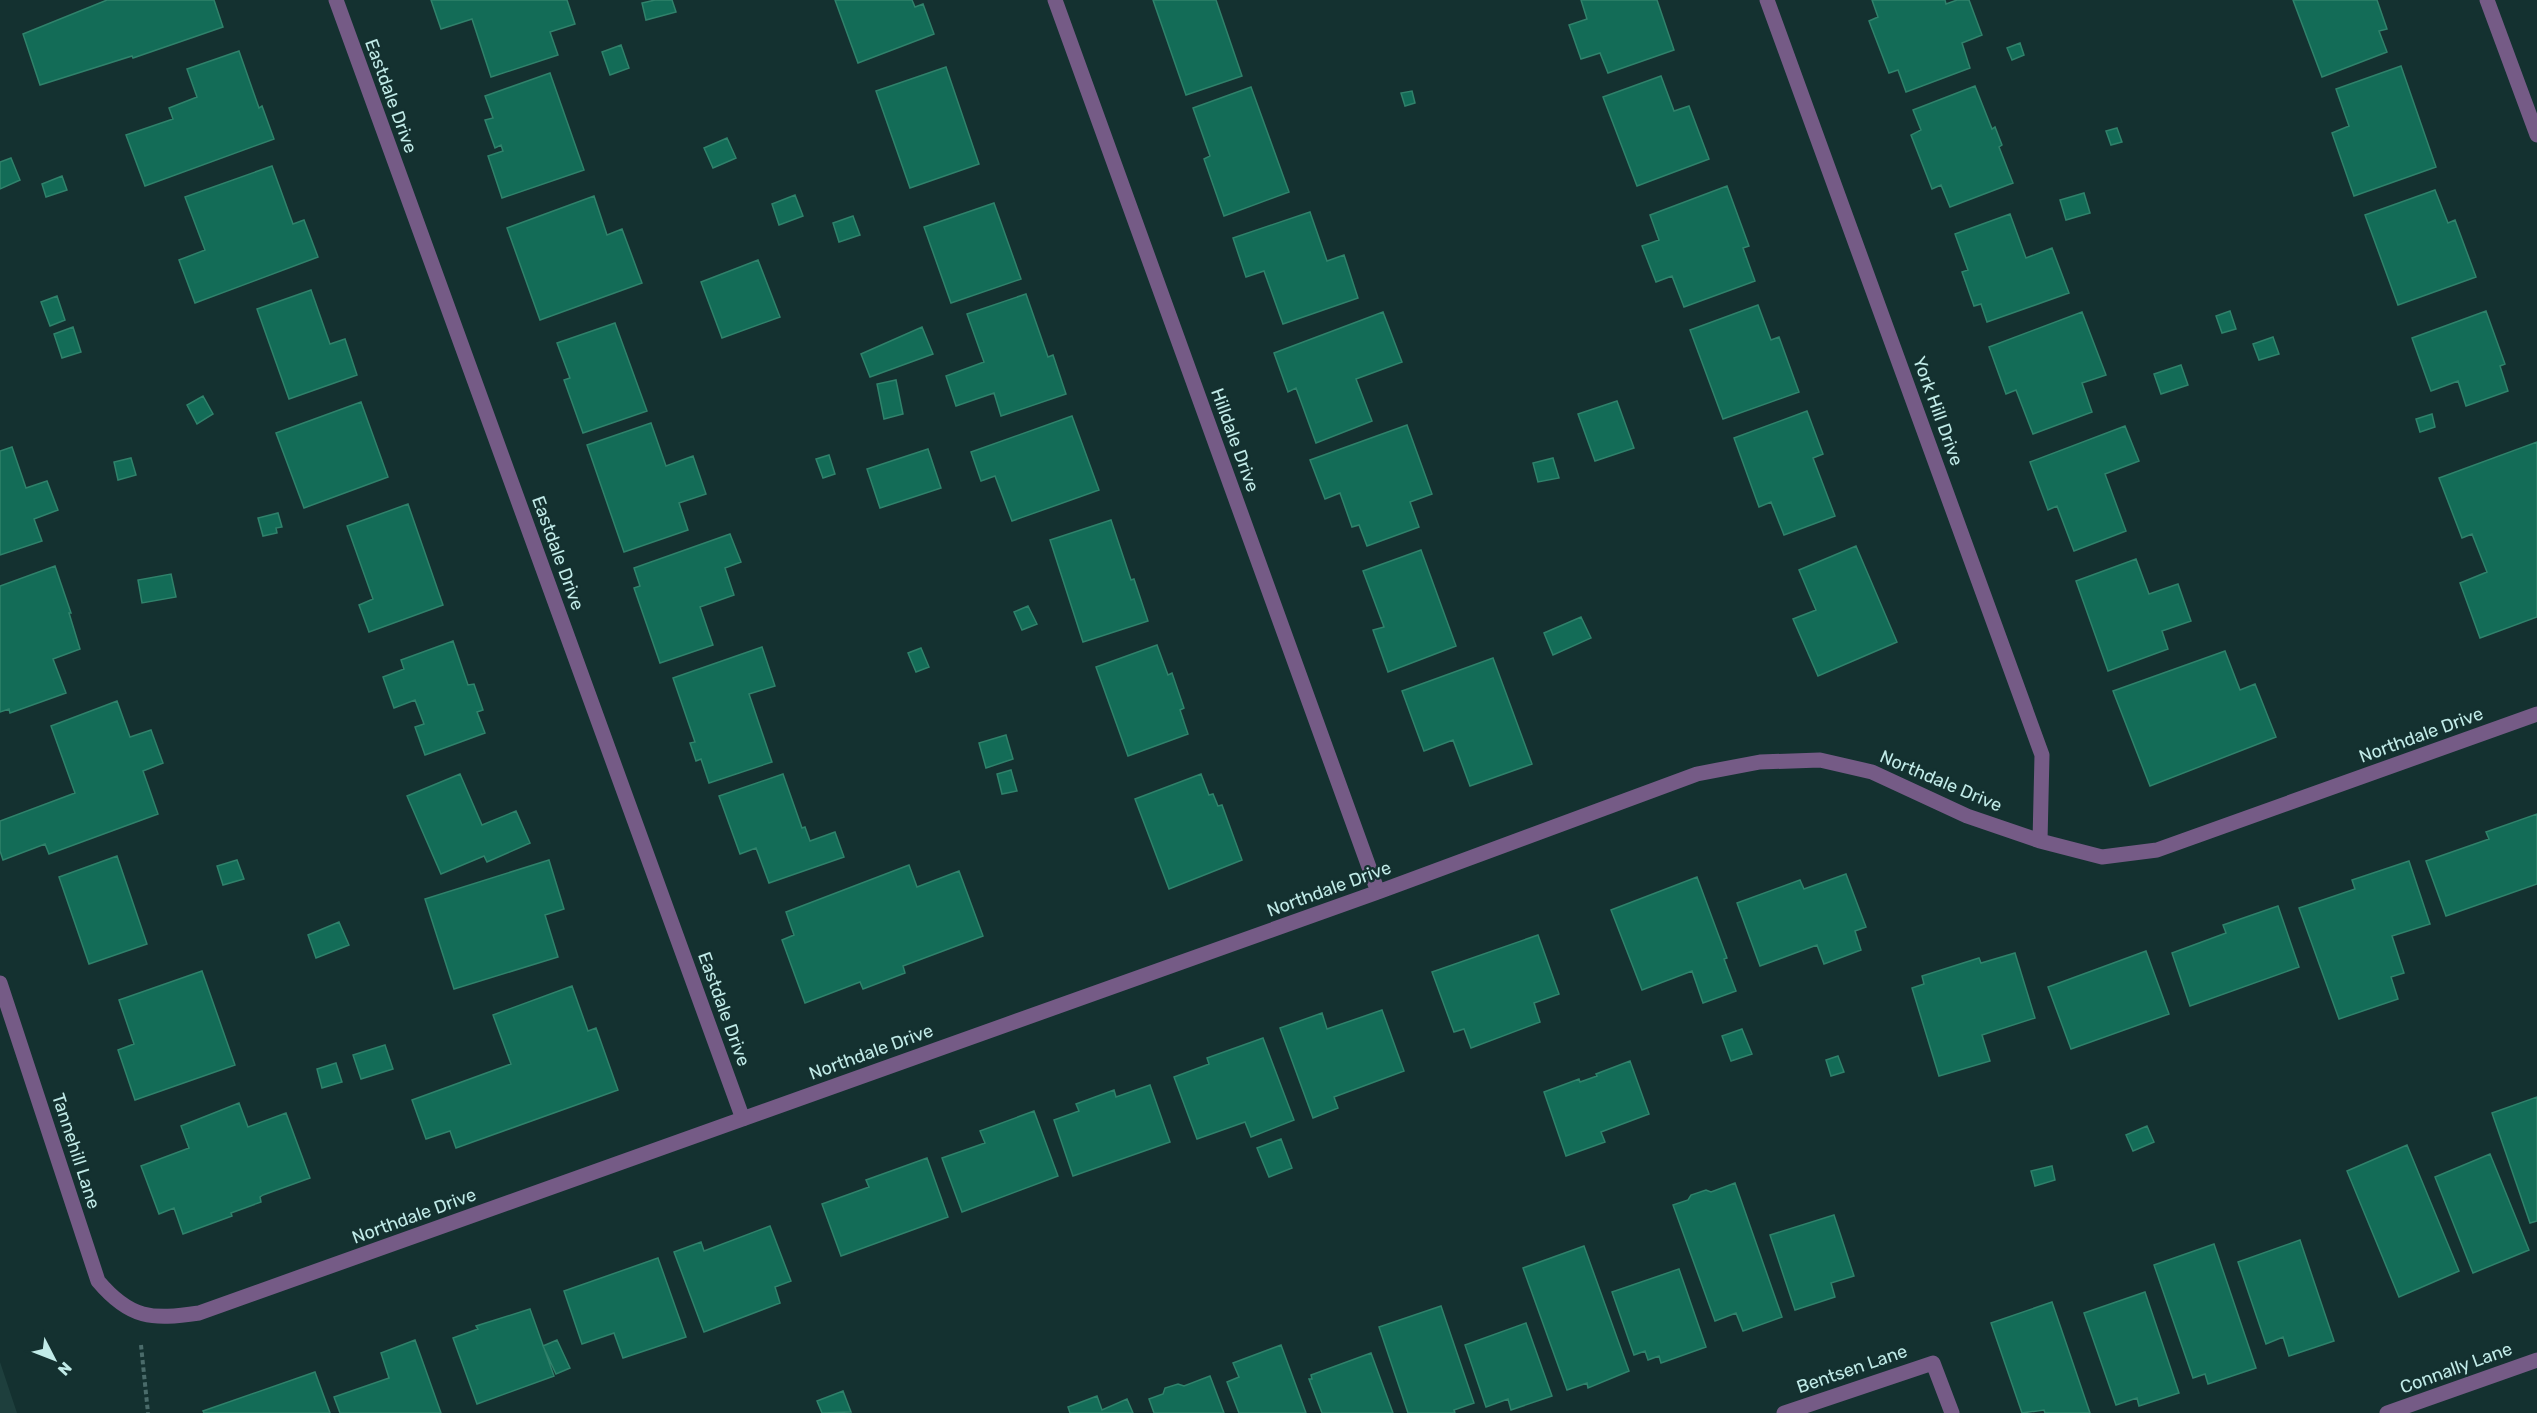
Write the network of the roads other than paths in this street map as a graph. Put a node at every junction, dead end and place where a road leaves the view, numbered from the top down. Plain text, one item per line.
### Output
1 (336, 0) edge
2 (1054, 0) edge
3 (1767, 0) edge
4 (2487, 0) edge
5 (2537, 135) edge
6 (2537, 714) edge
7 (2040, 841) junction
8 (1378, 892) junction
9 (0, 983) edge
10 (743, 1119) junction
11 (138, 1314) joint
12 (2537, 1360) edge
13 (1784, 1413) edge
14 (1952, 1413) edge
15 (2387, 1413) edge

1 - 10 street, Eastdale Drive
2 - 8 street, Hilldale Drive
3 - 7 street, York Hill Drive
4 - 5 street
6 - 7 street, Northdale Drive
7 - 8 street, Northdale Drive
8 - 10 street, Northdale Drive
9 - 11 street, Tannehill Lane
10 - 11 street, Northdale Drive
12 - 15 street, Connally Lane
13 - 14 street, Bentsen Lane

